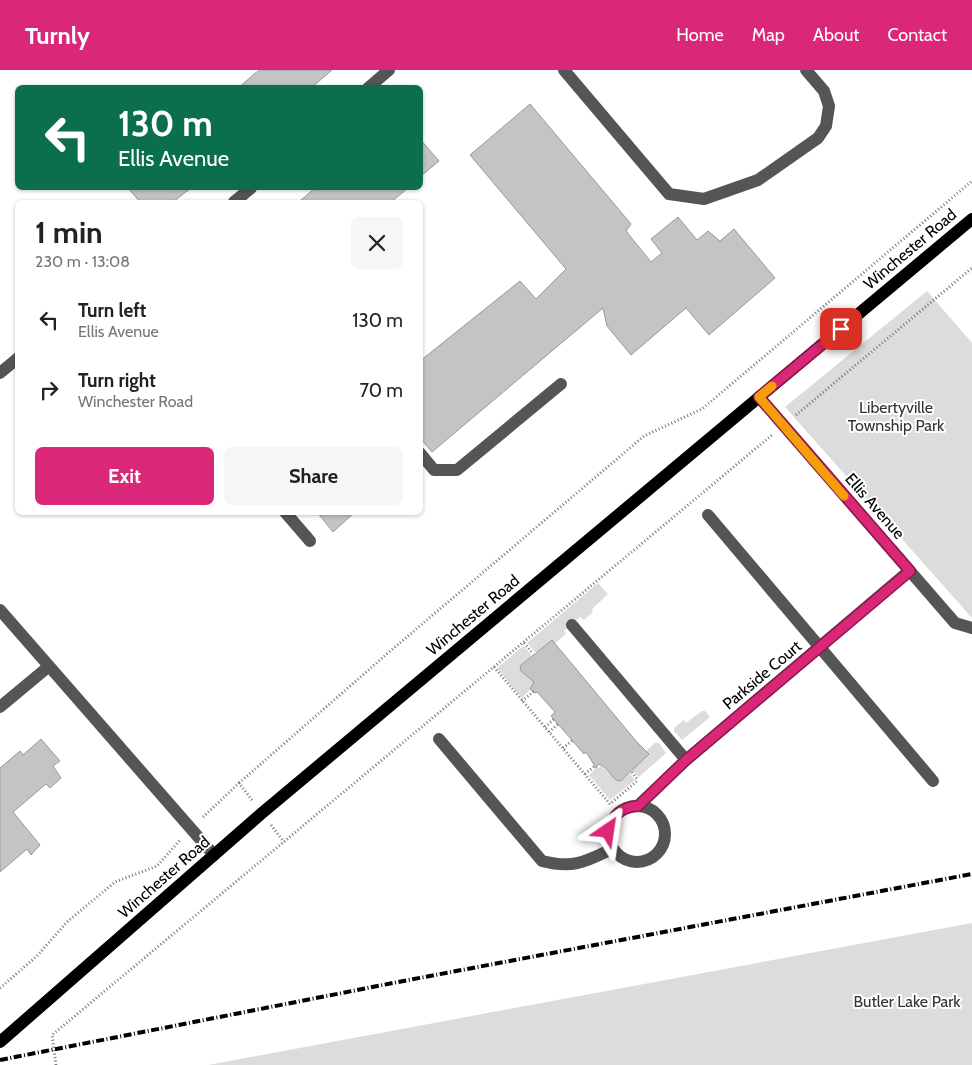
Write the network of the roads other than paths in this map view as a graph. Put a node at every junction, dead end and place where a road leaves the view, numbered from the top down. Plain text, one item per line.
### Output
1 (388, 70) edge
2 (564, 70) edge
3 (806, 70) edge
4 (371, 85) edge
5 (249, 190) edge
6 (236, 200) edge
7 (972, 219) edge
8 (15, 360) edge
9 (0, 373) edge
10 (561, 384) dead end
11 (759, 397) junction
12 (423, 457) edge
13 (288, 515) edge
14 (708, 515) dead end
15 (310, 541) dead end
16 (910, 571) junction
17 (2, 615) edge
18 (572, 625) dead end
19 (972, 628) edge
20 (820, 647) junction
21 (48, 667) junction
22 (0, 707) edge
23 (439, 739) dead end
24 (686, 760) junction
25 (933, 781) dead end
26 (638, 806) junction
27 (612, 849) junction
28 (214, 854) junction
29 (0, 1042) edge

1 - 4 street
2 - 3 street
5 - 6 street
7 - 11 main road, Winchester Road
8 - 9 street
10 - 12 street
11 - 16 street, Ellis Avenue
11 - 28 main road, Winchester Road
13 - 15 street
14 - 20 street
16 - 19 street, Ellis Avenue
16 - 20 street, Parkside Court
17 - 21 street
18 - 24 street
20 - 24 street, Parkside Court
20 - 25 street
21 - 22 street
21 - 28 street
23 - 27 street
24 - 26 street, Parkside Court
26 - 27 street, Parkside Court
26 - 27 street
28 - 29 main road, Winchester Road

